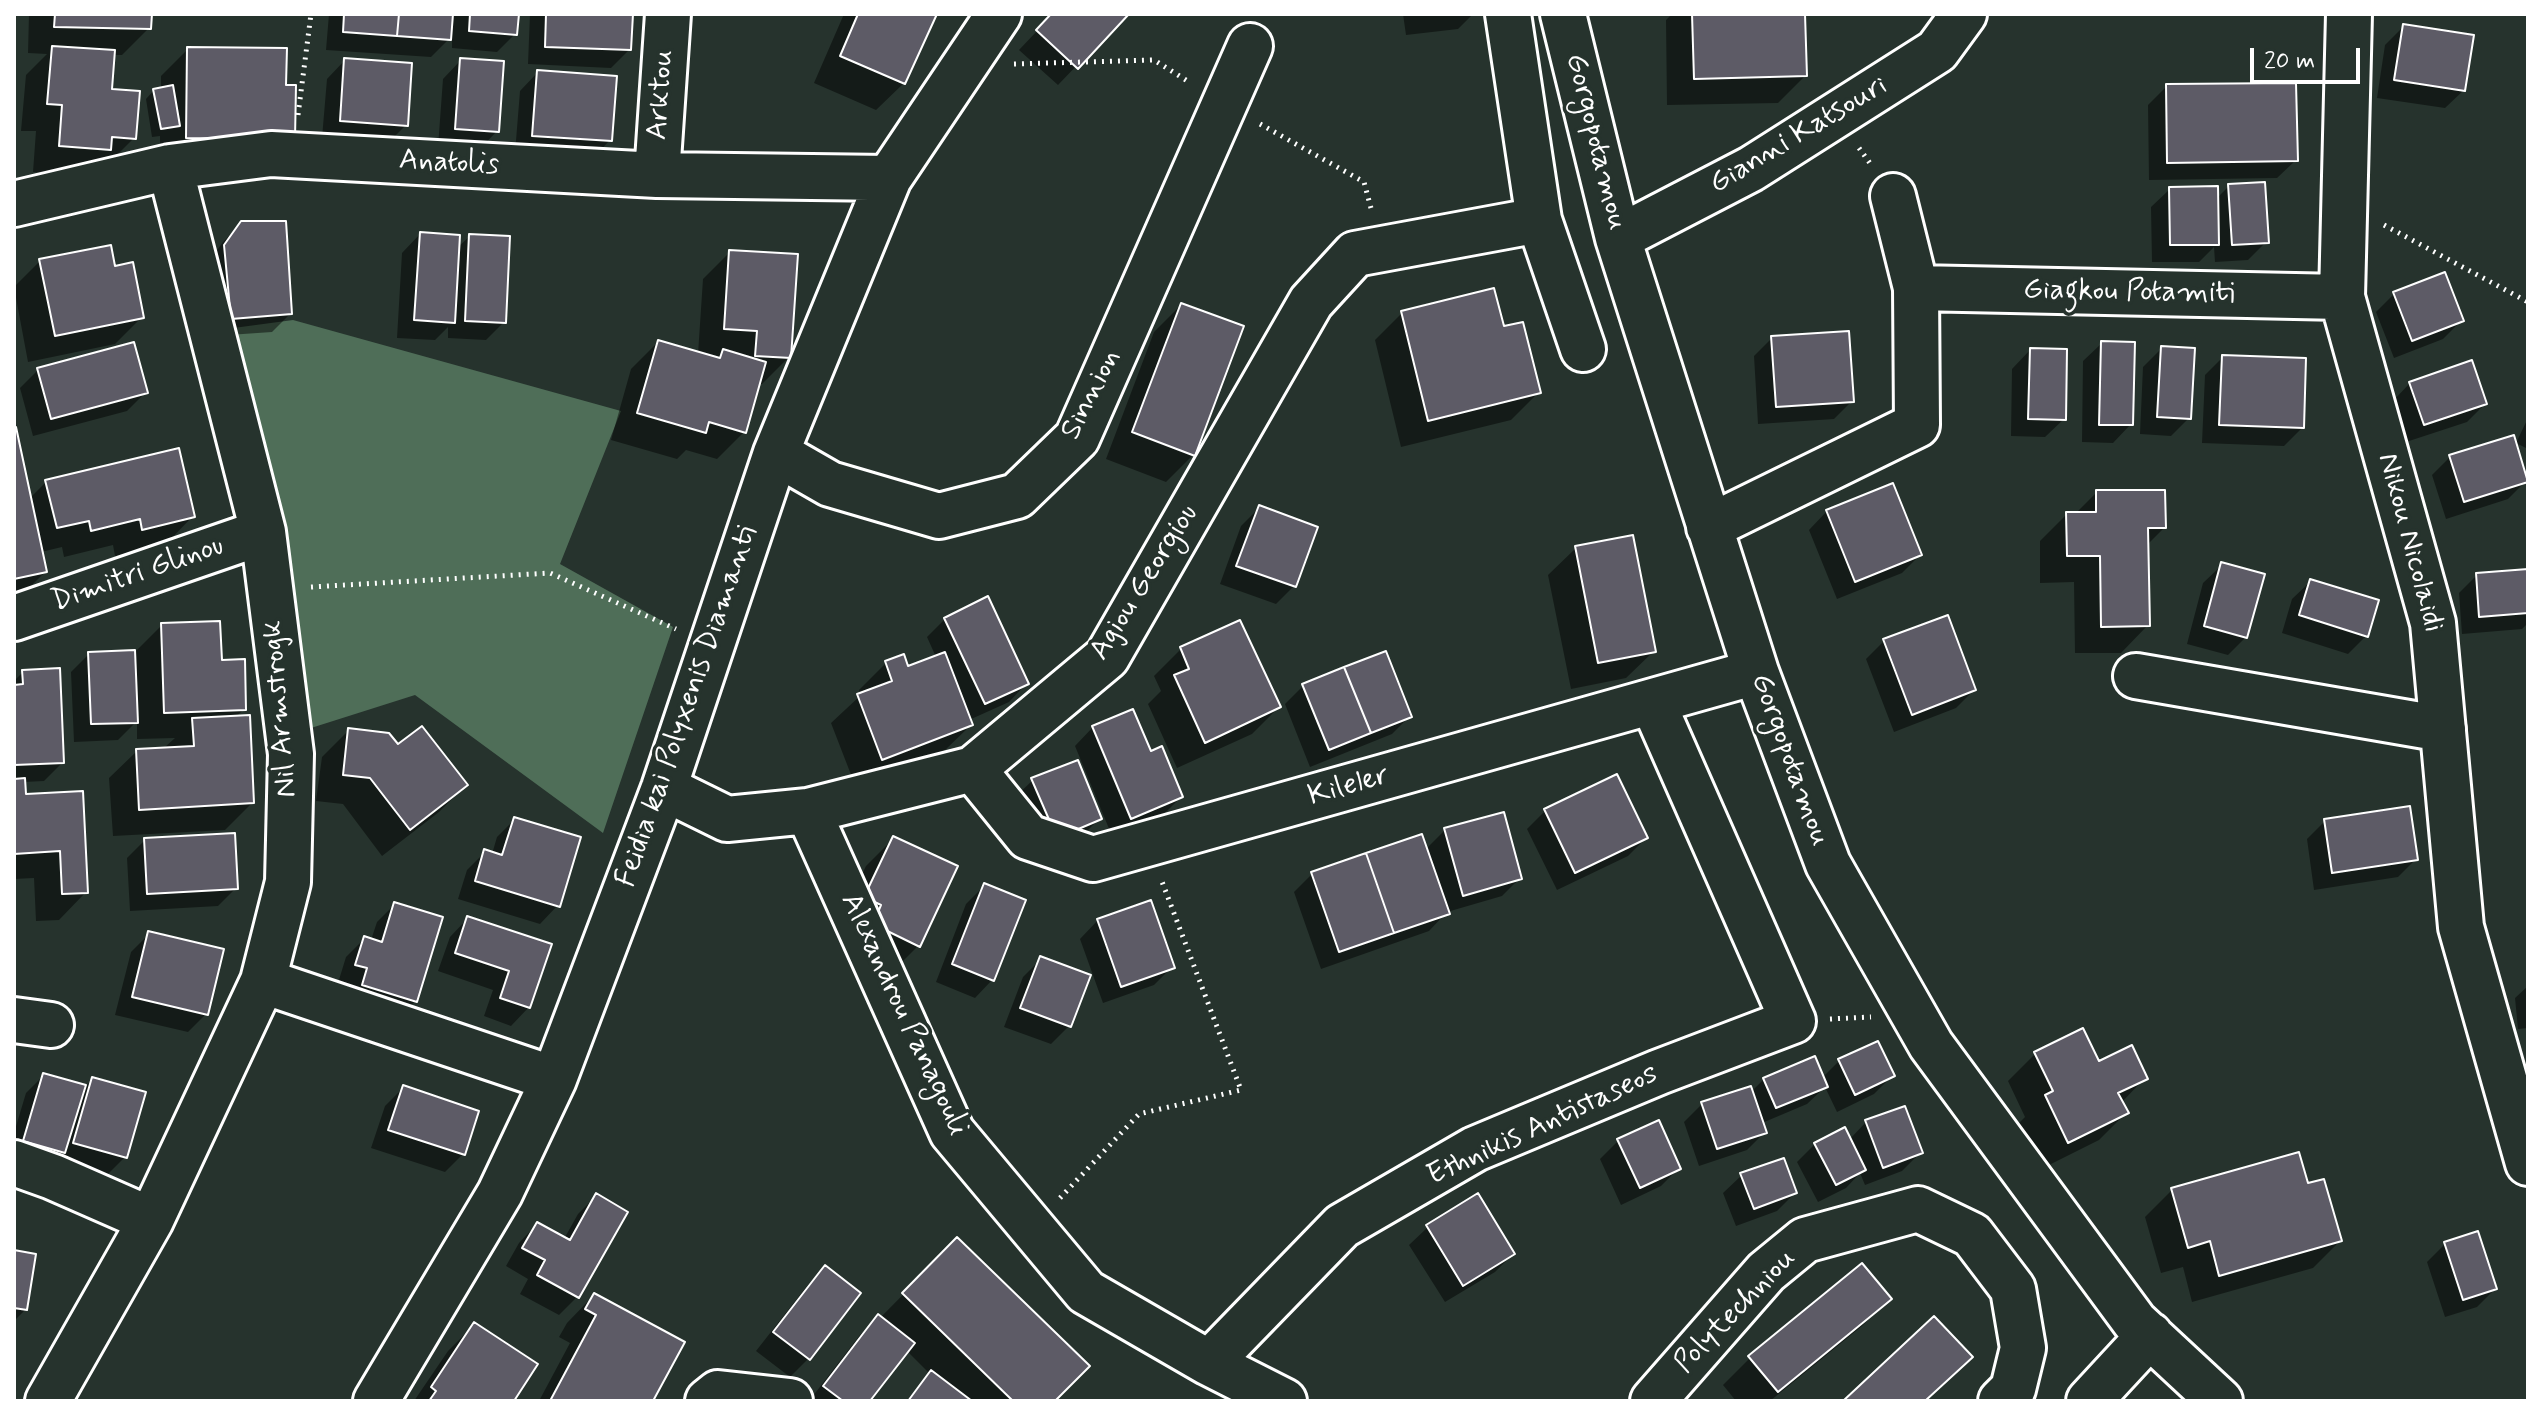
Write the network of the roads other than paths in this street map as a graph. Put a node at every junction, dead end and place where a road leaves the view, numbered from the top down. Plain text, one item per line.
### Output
1 (668, 14) edge
2 (999, 14) edge
3 (1508, 14) edge
4 (1563, 14) edge
5 (1964, 14) edge
6 (2349, 14) edge
7 (1250, 46) dead end
8 (170, 167) junction
9 (657, 175) junction
10 (889, 178) junction
11 (1893, 196) road end
12 (14, 204) edge
13 (1539, 220) junction
14 (1618, 238) junction
15 (1916, 288) junction
16 (2342, 297) junction
17 (1583, 349) dead end
18 (776, 453) junction
19 (1709, 527) junction
20 (263, 532) junction
21 (14, 618) edge
22 (1756, 672) junction
23 (2136, 676) dead end
24 (1653, 703) junction
25 (2443, 729) junction
26 (973, 769) junction
27 (664, 788) junction
28 (808, 811) junction
29 (263, 981) junction
30 (554, 1079) junction
31 (14, 1163) edge
32 (2528, 1163) edge
33 (151, 1220) junction
34 (2150, 1335) junction
35 (1209, 1363) junction
36 (48, 1401) edge
37 (376, 1401) edge
38 (708, 1401) edge
39 (790, 1401) edge
40 (1284, 1401) edge
41 (1653, 1401) edge
42 (2001, 1401) edge
43 (2089, 1401) edge
44 (2220, 1401) edge

1 - 9 street, Arktou
2 - 10 street, Feidia kai Polyxenis Diamanti
3 - 13 street
4 - 14 street, Gorgopotamou
5 - 14 street, Gianni Katsouri
6 - 16 street, Nikou Nicolaidi
7 - 18 street, Sinnion
8 - 9 street, Anatolis
8 - 12 street, Anatolis
8 - 20 street, Nil Armstrogk
9 - 10 street, Anatolis
10 - 18 street, Feidia kai Polyxenis Diamanti
11 - 15 street
13 - 17 street
13 - 26 street, Agiou Georgiou
14 - 19 street, Gorgopotamou
15 - 16 street, Giagkou Potamiti
15 - 19 street
16 - 25 street, Nikou Nicolaidi
18 - 27 street, Feidia kai Polyxenis Diamanti
19 - 22 street, Gorgopotamou
20 - 21 street, Dimitri Glinou
20 - 29 street, Nil Armstrogk
22 - 24 street, Kileler
22 - 34 street, Gorgopotamou
23 - 25 street
24 - 26 street, Kileler
24 - 35 street, Ethnikis Antistaseos
25 - 32 street, Nikou Nicolaidi
26 - 28 street, Agiou Georgiou
27 - 28 street, Agiou Georgiou
27 - 30 street, Feidia kai Polyxenis Diamanti
28 - 35 street, Alexandrou Panagouli
29 - 30 street
29 - 33 street, Nil Armstrogk
30 - 37 street, Feidia kai Polyxenis Diamanti
31 - 33 street
33 - 36 street, Nil Armstrogk
34 - 43 street
34 - 44 street, Gorgopotamou
35 - 40 street, Alexandrou Panagouli
38 - 39 street
41 - 42 street, Polytechniou

